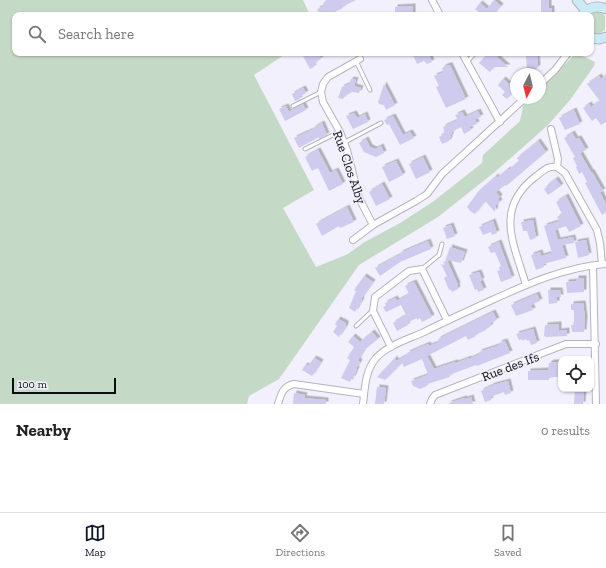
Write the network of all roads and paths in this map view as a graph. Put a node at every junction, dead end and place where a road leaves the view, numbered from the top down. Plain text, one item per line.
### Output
1 (432, 0) edge
2 (578, 0) edge
3 (606, 9) edge
4 (438, 12) edge
5 (584, 12) edge
6 (586, 12) edge
7 (606, 37) edge
8 (594, 38) edge
9 (464, 56) edge
10 (472, 56) edge
11 (566, 56) edge
12 (358, 60) joint
13 (467, 62) junction
14 (546, 78) edge
15 (370, 90) dead end
16 (321, 92) junction
17 (519, 104) edge
18 (293, 106) dead end
19 (500, 122) junction
20 (381, 124) dead end
21 (551, 130) dead end
22 (340, 132) junction
23 (345, 143) junction
24 (305, 149) dead end
25 (557, 167) junction
26 (373, 224) junction
27 (353, 240) dead end
28 (442, 244) dead end
29 (604, 264) edge
30 (593, 266) junction
31 (422, 269) junction
32 (526, 285) junction
33 (374, 310) junction
34 (447, 320) junction
35 (356, 326) dead end
36 (596, 344) junction
37 (391, 347) junction
38 (364, 394) junction
39 (278, 404) edge
40 (363, 404) edge
41 (430, 404) edge
42 (596, 404) edge

1 - 4 street
2 - 5 street
3 - 6 street
7 - 8 street
9 - 13 street
10 - 13 lane
11 - 14 street
12 - 15 lane
12 - 16 street
13 - 19 street
16 - 18 lane
16 - 22 street, Rue Clos Alby
17 - 19 street
19 - 26 street
20 - 23 lane
21 - 25 street
22 - 23 street, Rue Clos Alby
22 - 24 lane
23 - 26 street, Rue Clos Alby
25 - 29 street
25 - 32 street
26 - 27 street
28 - 31 lane
29 - 30 street
30 - 32 street
30 - 36 street
31 - 33 street
31 - 34 street
32 - 34 street
33 - 35 lane
33 - 37 street
34 - 37 street
36 - 41 street, Rue des Ifs
36 - 42 street
37 - 38 street
38 - 39 street
38 - 40 street

